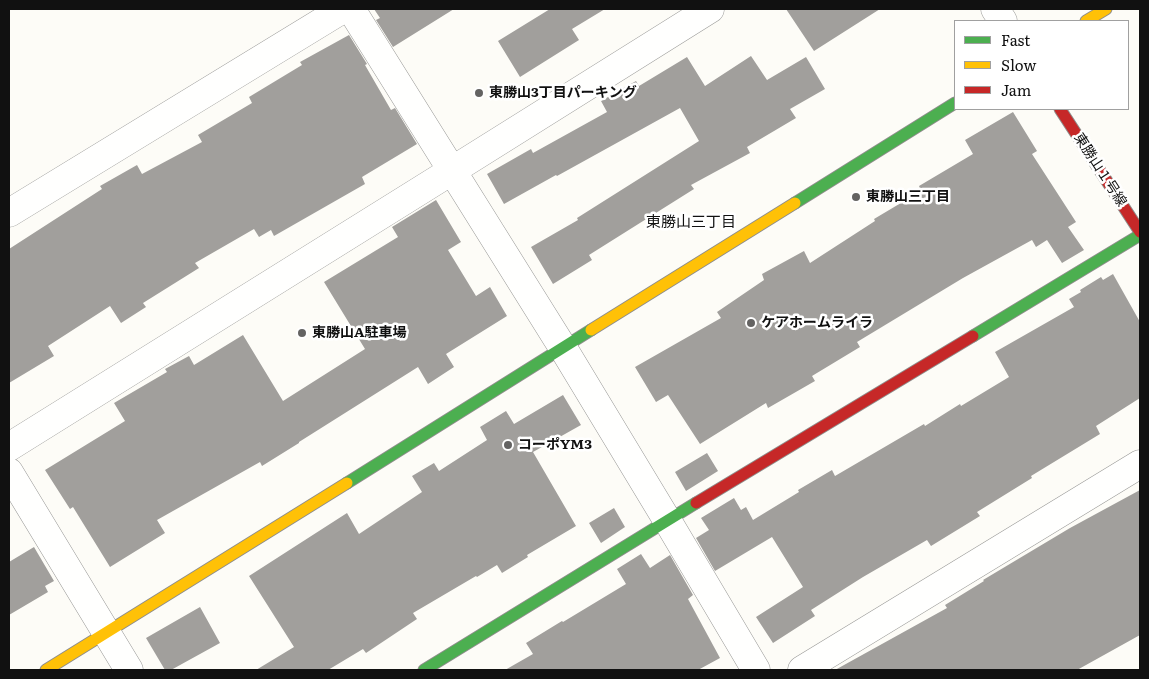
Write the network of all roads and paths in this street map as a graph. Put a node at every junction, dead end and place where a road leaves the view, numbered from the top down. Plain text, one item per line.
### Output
1 (343, 9) edge
2 (352, 9) edge
3 (710, 9) edge
4 (995, 9) edge
5 (1106, 9) edge
6 (1002, 20) edge
7 (1088, 20) edge
8 (954, 104) edge
9 (1061, 110) edge
10 (453, 170) junction
11 (9, 213) edge
12 (1140, 233) edge
13 (563, 348) junction
14 (9, 446) edge
15 (1140, 464) edge
16 (9, 472) edge
17 (667, 520) junction
18 (106, 633) junction
19 (46, 670) edge
20 (129, 670) edge
21 (424, 670) edge
22 (756, 670) edge
23 (802, 670) edge

1 - 11 street
2 - 10 street
3 - 10 street
4 - 6 street
5 - 7 street
8 - 13 street
9 - 12 street, 東勝山１号線
10 - 13 street
10 - 14 street
12 - 17 street
13 - 17 street
13 - 18 street
15 - 23 street
16 - 18 street
17 - 21 street
17 - 22 street
18 - 19 street
18 - 20 street

